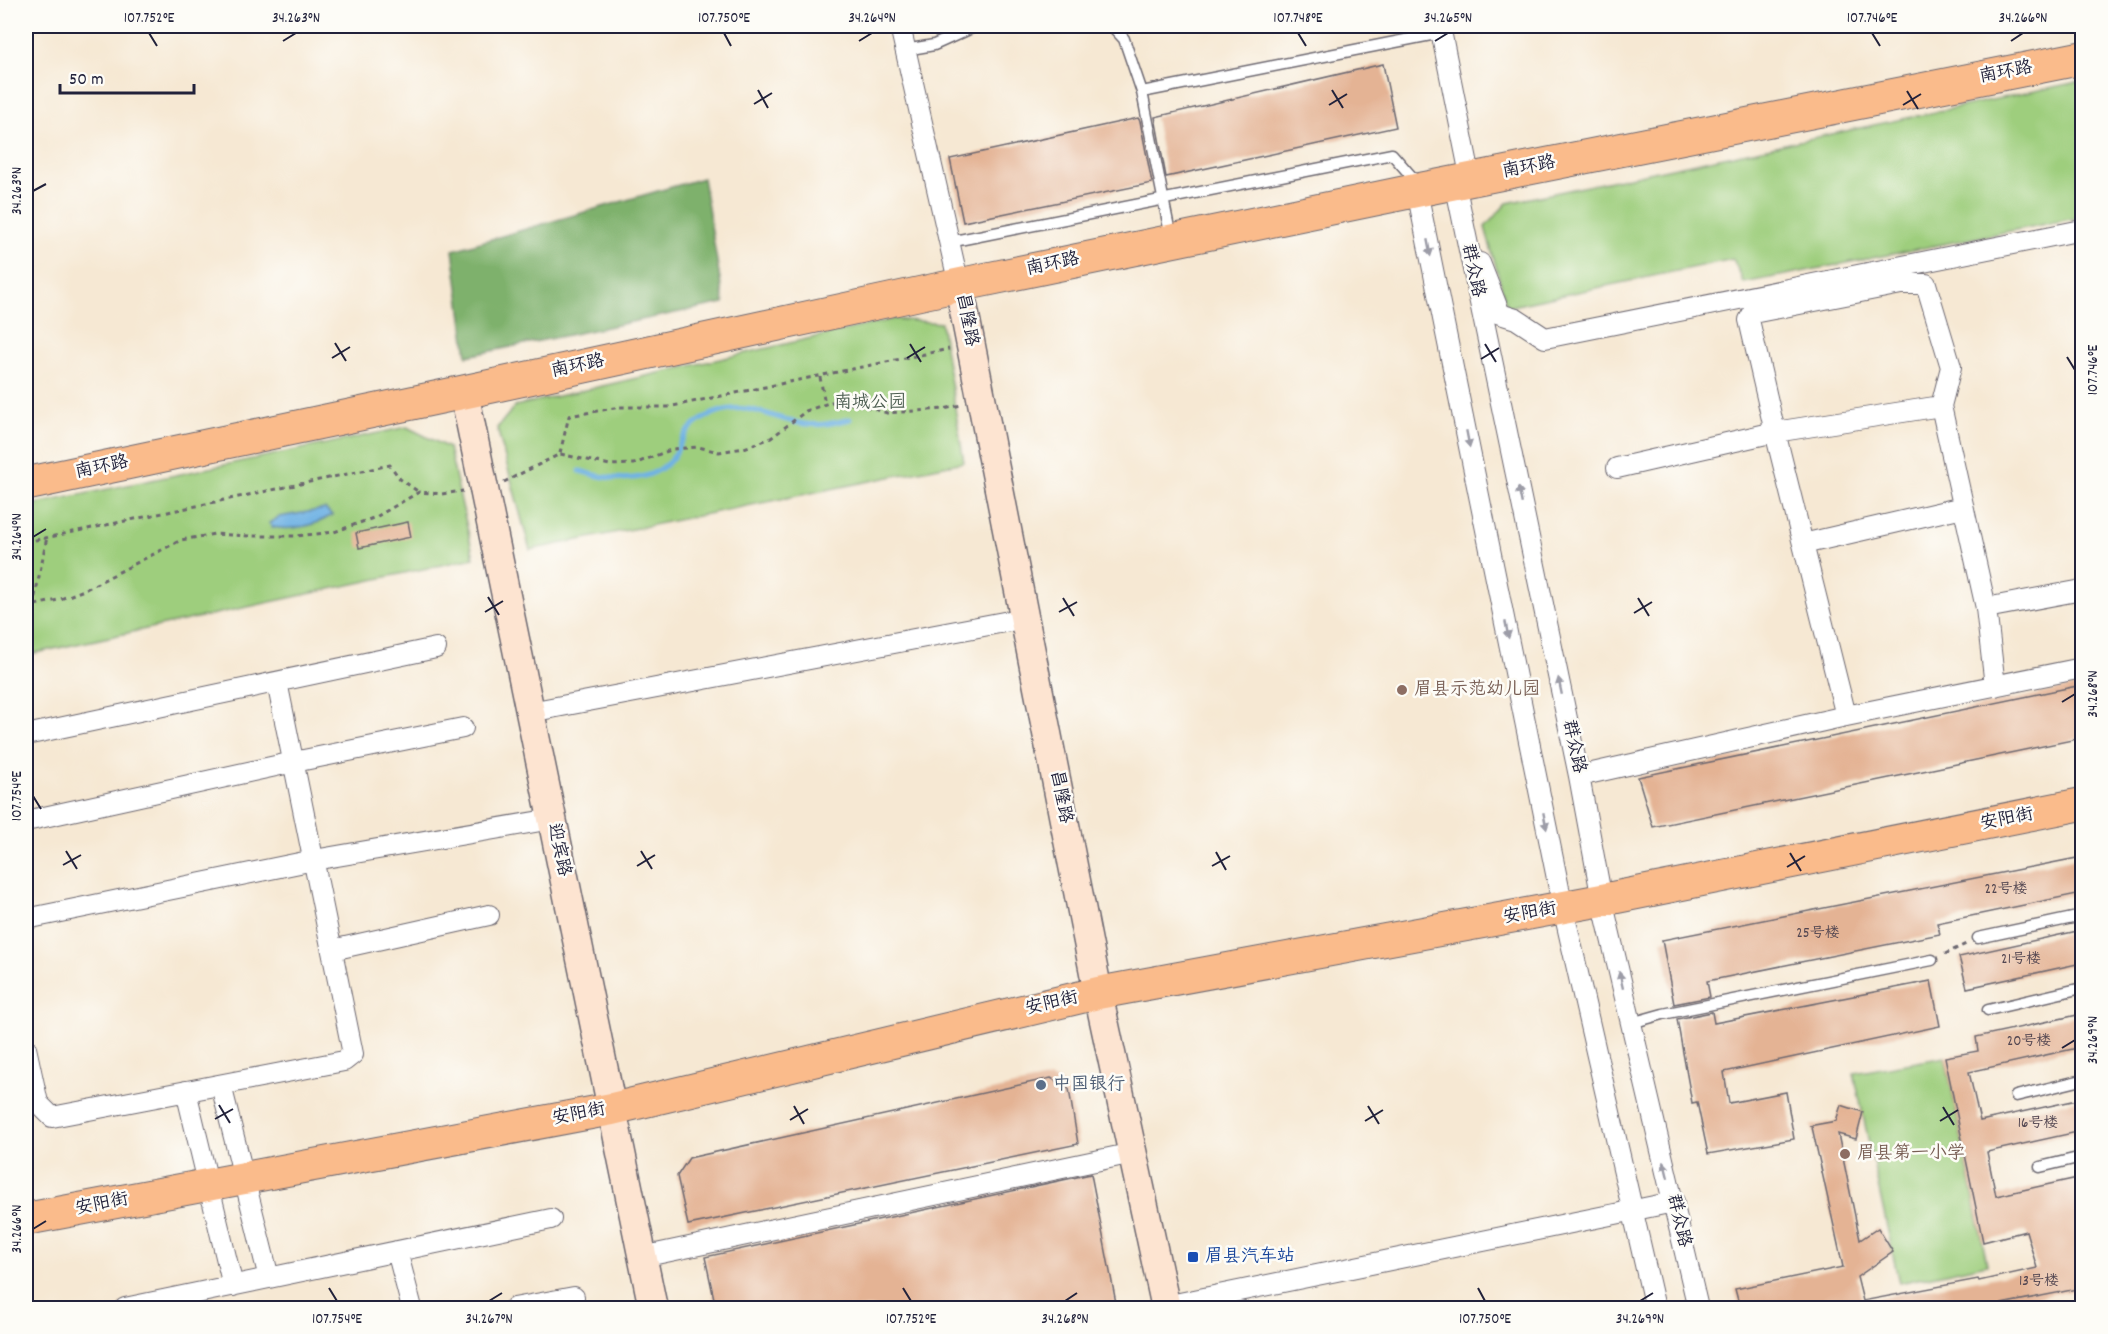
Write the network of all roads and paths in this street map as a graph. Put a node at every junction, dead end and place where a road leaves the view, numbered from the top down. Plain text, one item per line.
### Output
1 (900, 26) edge
2 (976, 26) edge
3 (1112, 26) edge
4 (1441, 29) edge
5 (905, 50) junction
6 (2082, 58) edge
7 (1142, 92) junction
8 (1463, 181) junction
9 (1420, 190) junction
10 (1163, 200) junction
11 (2082, 230) edge
12 (1466, 240) junction
13 (1172, 241) junction
14 (950, 242) junction
15 (959, 285) junction
16 (971, 344) junction
17 (820, 376) junction
18 (464, 392) junction
19 (982, 400) junction
20 (825, 404) junction
21 (1941, 406) junction
22 (1774, 432) junction
23 (560, 454) junction
24 (1617, 468) dead end
25 (26, 483) edge
26 (484, 489) junction
27 (419, 492) junction
28 (1963, 507) junction
29 (47, 537) junction
30 (26, 542) edge
31 (1803, 544) junction
32 (2082, 590) edge
33 (33, 606) junction
34 (26, 607) edge
35 (1986, 608) junction
36 (1025, 618) junction
37 (436, 648) dead end
38 (2082, 668) edge
39 (277, 682) junction
40 (1995, 686) junction
41 (530, 712) junction
42 (1846, 716) junction
43 (463, 728) dead end
44 (26, 735) edge
45 (294, 762) junction
46 (1579, 776) junction
47 (2082, 804) edge
48 (552, 819) junction
49 (26, 821) edge
50 (314, 860) junction
51 (1602, 900) junction
52 (1563, 908) junction
53 (489, 915) dead end
54 (2082, 916) edge
55 (26, 919) edge
56 (1978, 938) joint
57 (332, 950) junction
58 (1932, 960) joint
59 (2082, 988) edge
60 (1098, 993) junction
61 (1988, 1010) dead end
62 (1631, 1023) junction
63 (26, 1048) edge
64 (2082, 1080) edge
65 (220, 1085) junction
66 (186, 1091) junction
67 (2016, 1096) dead end
68 (612, 1109) junction
69 (1133, 1153) junction
70 (2082, 1157) edge
71 (2040, 1167) dead end
72 (244, 1178) junction
73 (210, 1185) junction
74 (1674, 1202) junction
75 (1633, 1210) junction
76 (26, 1219) edge
77 (550, 1219) dead end
78 (397, 1251) junction
79 (642, 1257) junction
80 (269, 1278) junction
81 (233, 1286) junction
82 (574, 1297) dead end
83 (1165, 1307) edge
84 (2082, 1307) edge
85 (125, 1308) edge
86 (412, 1308) edge
87 (514, 1308) edge
88 (653, 1308) edge
89 (1655, 1308) edge
90 (1698, 1308) edge
91 (2075, 1308) edge

1 - 5 street
2 - 5 lane
3 - 7 lane
4 - 7 lane
4 - 8 street, 群众路
5 - 14 street
6 - 8 highway, 南环路
7 - 10 lane
8 - 9 highway, 南环路
8 - 12 street, 群众路
9 - 10 lane
9 - 13 highway, 南环路
9 -> 52 street, 群众路
10 - 13 lane
10 - 14 lane
11 - 12 street
46 -> 12 street, 群众路
13 - 15 highway, 南环路
14 - 15 street
15 - 16 street, 昌隆路
15 - 18 highway, 南环路
16 - 17 path
16 - 19 street, 昌隆路
17 - 20 path
17 - 23 path
18 - 25 highway, 南环路
18 - 26 street, 迎宾路
19 - 20 path
19 - 36 street, 昌隆路
20 - 23 path
21 - 22 street
21 - 22 street
21 - 28 street
22 - 24 street
22 - 31 street
23 - 26 path
26 - 27 path
26 - 41 street, 迎宾路
27 - 29 path
27 - 33 path
28 - 31 street
28 - 35 street
29 - 30 path
29 - 33 path
31 - 42 street
32 - 35 street
33 - 34 path
35 - 40 street
36 - 41 street
36 - 60 street, 昌隆路
37 - 39 street
38 - 40 street
39 - 44 street
39 - 45 street
40 - 42 street
41 - 48 street, 迎宾路
42 - 46 street
43 - 45 street
45 - 49 street
45 - 50 street
46 - 51 street, 群众路
47 - 51 main road, 安阳街
48 - 50 street
48 - 68 street, 迎宾路
50 - 55 street
50 - 57 street
51 - 52 main road, 安阳街
62 -> 51 street, 群众路
52 - 60 main road, 安阳街
52 - 75 street, 群众路
53 - 57 street
54 - 56 lane
56 - 58 path
57 - 65 street
58 - 62 lane
59 - 61 lane
60 - 68 main road, 安阳街
60 - 69 street, 昌隆路
74 -> 62 street, 群众路
63 - 66 street
64 - 67 lane
65 - 66 street
65 - 72 street
66 - 73 street
68 - 72 main road, 安阳街
68 - 79 street, 迎宾路
69 - 79 street
69 - 83 street, 昌隆路
70 - 71 lane
72 - 73 main road, 安阳街
72 - 80 street
73 - 76 main road, 安阳街
73 - 81 street
74 - 75 street
74 - 90 street, 群众路
75 - 83 street
75 - 89 street, 群众路
77 - 78 street
78 - 80 street
78 - 86 street
79 - 88 street, 迎宾路
80 - 81 street
81 - 85 street
82 - 87 street
84 - 91 lane

